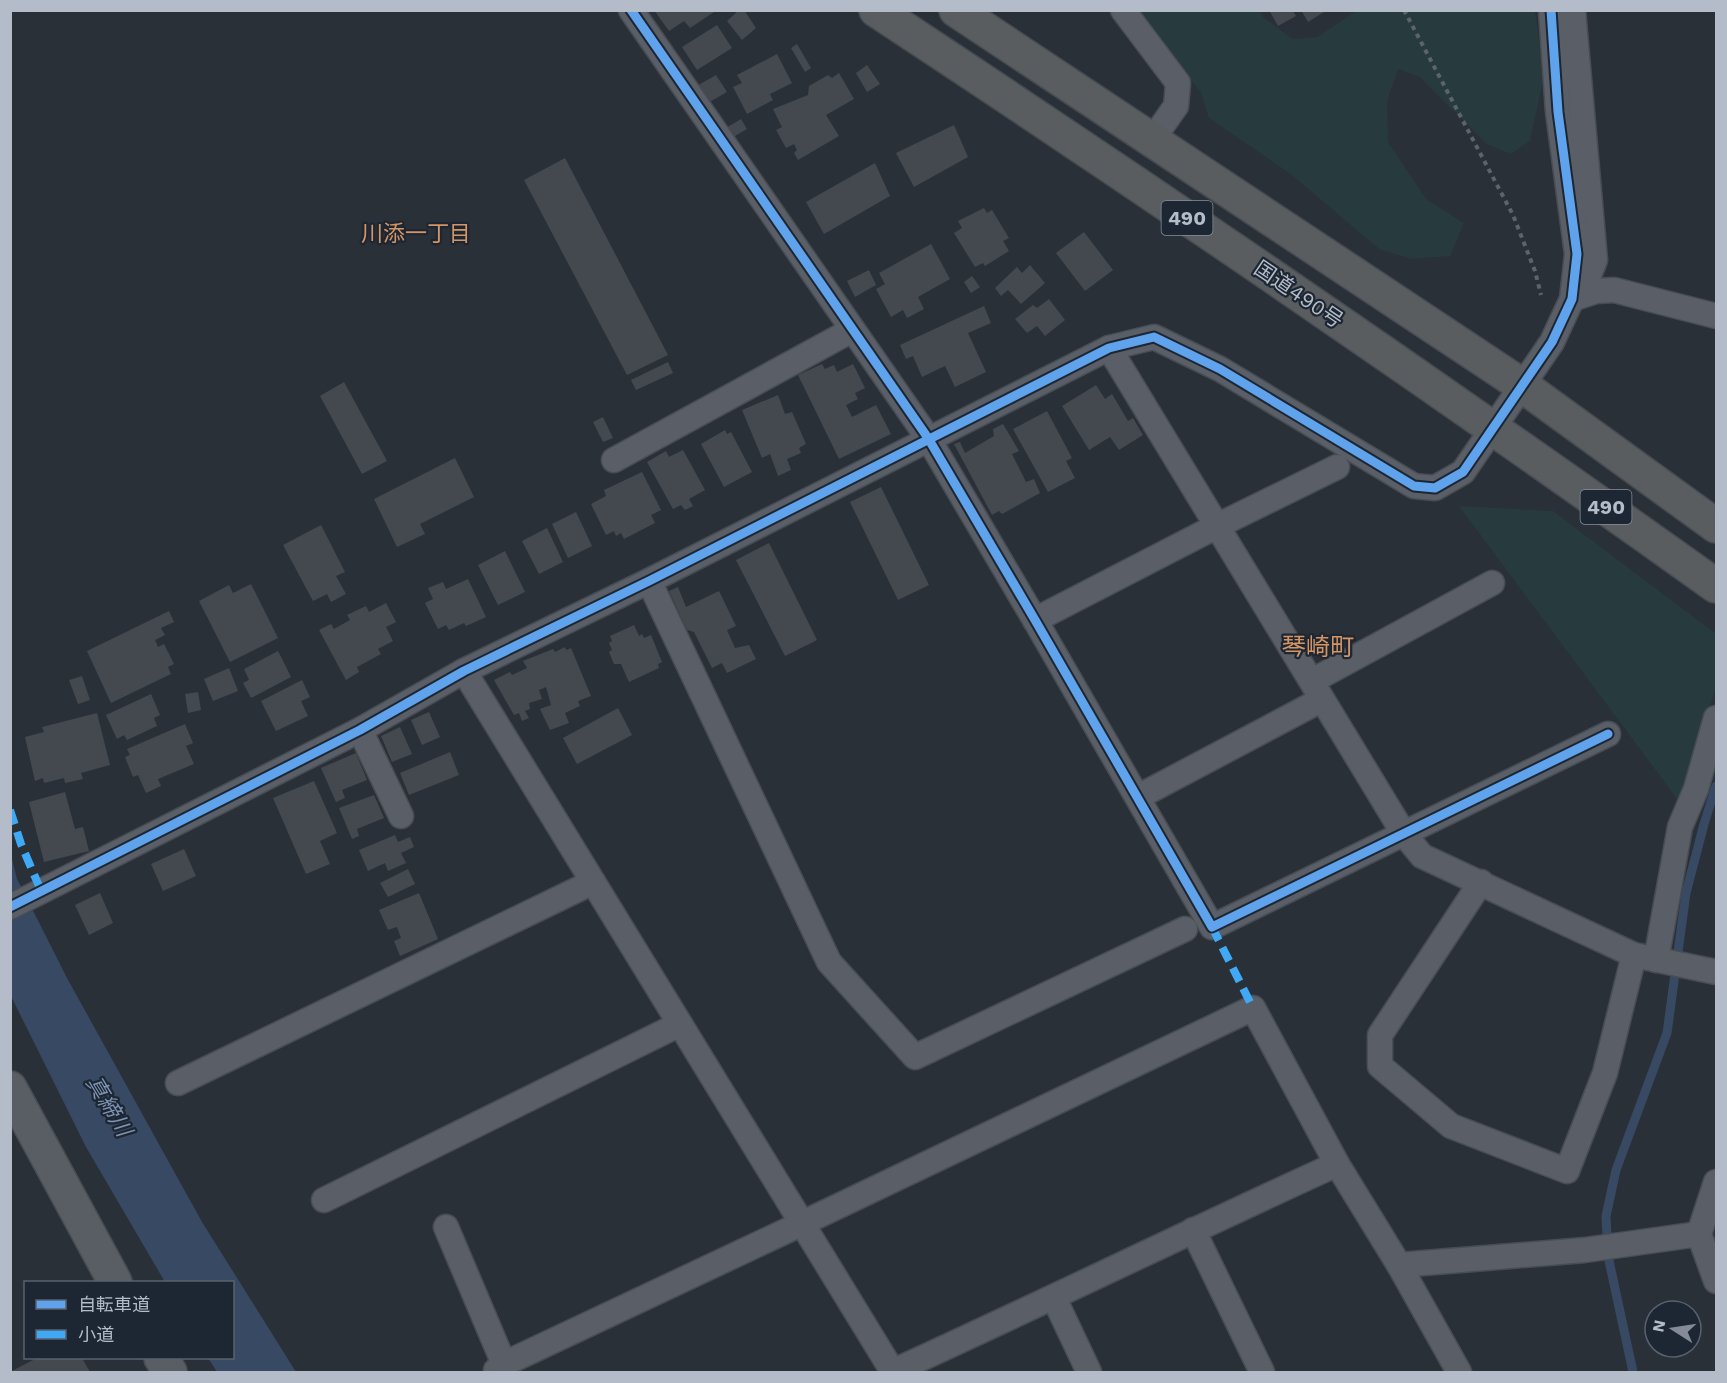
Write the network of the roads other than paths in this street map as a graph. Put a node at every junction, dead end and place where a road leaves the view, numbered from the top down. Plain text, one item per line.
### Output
1 (631, 10) edge
2 (876, 10) edge
3 (956, 10) edge
4 (1124, 10) edge
5 (1551, 10) edge
6 (1573, 10) edge
7 (1152, 140) junction
8 (1572, 299) junction
9 (1716, 316) edge
10 (852, 330) junction
11 (1109, 348) junction
12 (1523, 386) junction
13 (1495, 428) junction
14 (928, 438) junction
15 (614, 460) dead end
16 (1337, 467) dead end
17 (1217, 526) junction
18 (1716, 526) edge
19 (649, 581) junction
20 (1492, 583) dead end
21 (1716, 586) edge
22 (1035, 620) junction
23 (464, 671) junction
24 (1316, 690) junction
25 (1716, 718) edge
26 (360, 730) junction
27 (1608, 734) dead end
28 (1138, 797) junction
29 (401, 816) dead end
30 (1404, 834) junction
31 (593, 882) junction
32 (1481, 882) junction
33 (10, 907) edge
34 (1185, 929) dead end
35 (1645, 958) junction
36 (1716, 972) edge
37 (680, 1024) junction
38 (178, 1083) dead end
39 (10, 1088) edge
40 (1337, 1164) junction
41 (1716, 1182) edge
42 (324, 1200) dead end
43 (803, 1224) junction
44 (446, 1227) dead end
45 (1193, 1230) junction
46 (1699, 1234) junction
47 (1399, 1265) junction
48 (114, 1281) edge
49 (1716, 1281) edge
50 (1054, 1298) junction
51 (161, 1359) edge
52 (501, 1368) edge
53 (170, 1372) edge
54 (893, 1372) edge
55 (1089, 1372) edge
56 (1262, 1372) edge
57 (1459, 1372) edge

1 - 10 street
2 - 13 highway, 国道490号 / 490
3 - 7 highway, 490
4 - 7 street
5 - 8 street
6 - 8 street
7 - 12 highway, 490
8 - 9 street
8 - 12 street
10 - 14 street
10 - 15 street
11 - 13 street
11 - 14 street
11 - 17 street
12 - 13 street
12 - 18 highway, 490
13 - 21 highway, 国道490号 / 490
14 - 19 street
14 - 22 street
16 - 17 street
17 - 22 street
17 - 24 street
19 - 23 street
19 - 34 street
20 - 24 street
22 - 28 street
23 - 26 street
23 - 31 street
24 - 28 street
24 - 30 street
25 - 35 street
26 - 29 street
26 - 33 street
27 - 30 street
28 - 30 street
30 - 32 street
31 - 37 street
31 - 38 street
32 - 35 street
32 - 35 street
35 - 36 street
37 - 42 street
37 - 43 street
39 - 48 street
40 - 43 street
40 - 45 street
40 - 47 street
41 - 46 street
43 - 52 street
43 - 54 street
44 - 52 street
45 - 50 street
45 - 56 street
46 - 47 street
46 - 49 street
47 - 57 street
50 - 54 street
50 - 55 street
51 - 53 street

